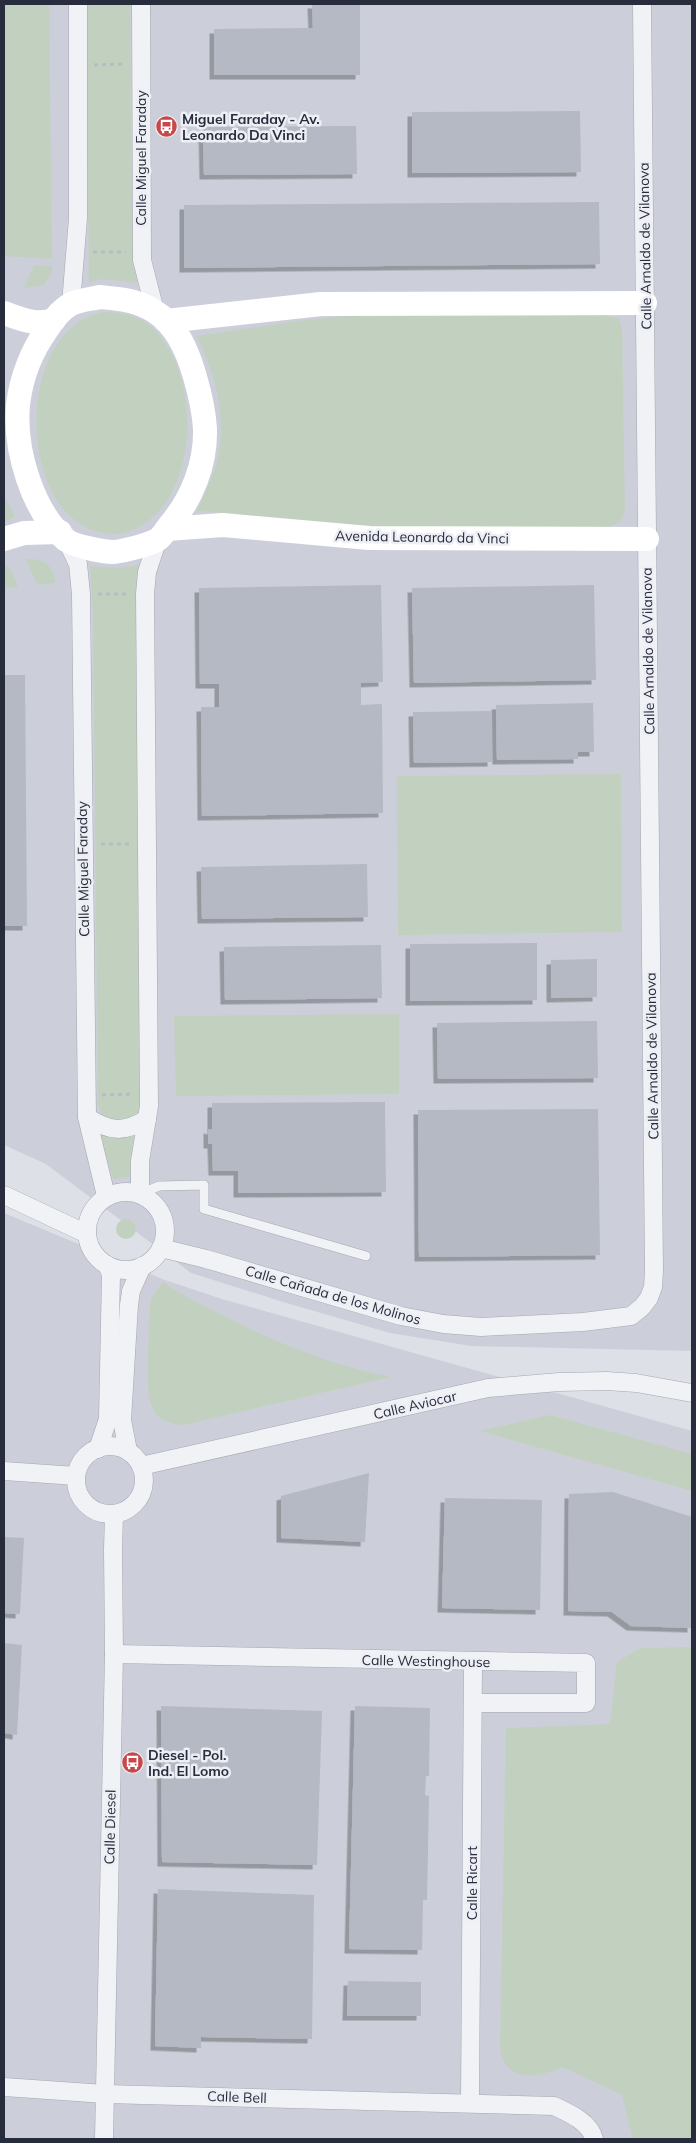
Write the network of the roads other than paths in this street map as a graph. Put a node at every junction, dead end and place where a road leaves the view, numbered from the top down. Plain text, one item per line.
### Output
1 (78, 4) edge
2 (141, 4) edge
3 (642, 4) edge
4 (645, 303) junction
5 (71, 304) junction
6 (4, 313) edge
7 (160, 316) junction
8 (54, 320) junction
9 (162, 534) junction
10 (64, 537) junction
11 (4, 539) edge
12 (648, 539) junction
13 (87, 1117) junction
14 (147, 1119) junction
15 (140, 1194) junction
16 (4, 1195) edge
17 (106, 1196) junction
18 (87, 1234) junction
19 (161, 1248) junction
20 (366, 1256) dead end
21 (107, 1265) junction
22 (142, 1266) junction
23 (648, 1298) joint
24 (692, 1393) edge
25 (98, 1449) junction
26 (128, 1451) junction
27 (141, 1466) junction
28 (4, 1471) edge
29 (76, 1476) junction
30 (114, 1514) junction
31 (114, 1654) junction
32 (473, 1662) junction
33 (473, 1703) junction
34 (4, 2087) edge
35 (105, 2094) junction
36 (470, 2103) junction
37 (104, 2139) edge
38 (594, 2139) edge

1 - 5 street
2 - 7 street, Calle Miguel Faraday
3 - 4 street, Calle Arnaldo de Vilanova
4 - 7 street
4 - 12 street, Calle Arnaldo de Vilanova
5 - 7 street
5 - 8 street
6 - 8 street
7 - 9 street
8 - 10 street
9 - 10 street, Avenida Leonardo da Vinci
9 - 12 street, Avenida Leonardo da Vinci
9 - 14 street
10 - 11 street
10 - 13 street, Calle Miguel Faraday
12 - 23 street, Calle Arnaldo de Vilanova
13 - 14 street
13 - 17 street, Calle Miguel Faraday
14 - 15 street
15 - 17 street
15 - 19 street
15 - 20 lane
16 - 18 street
17 - 18 street
18 - 21 street
19 - 22 street
19 - 23 street, Calle Cañada de los Molinos
21 - 22 street
21 - 25 street
22 - 26 street
24 - 27 street, Calle Aviocar
25 - 26 street
25 - 29 street
26 - 27 street
27 - 30 street
28 - 29 street
29 - 30 street
30 - 31 street, Calle Diesel
31 - 32 street, Calle Westinghouse
31 - 35 street, Calle Diesel
32 - 33 street, Calle Ricart
32 - 33 street, Calle Westinghouse
33 - 36 street, Calle Ricart
34 - 35 street, Calle Bell
35 - 36 street, Calle Bell
35 - 37 street, Calle Diesel
36 - 38 street, Calle Bell

